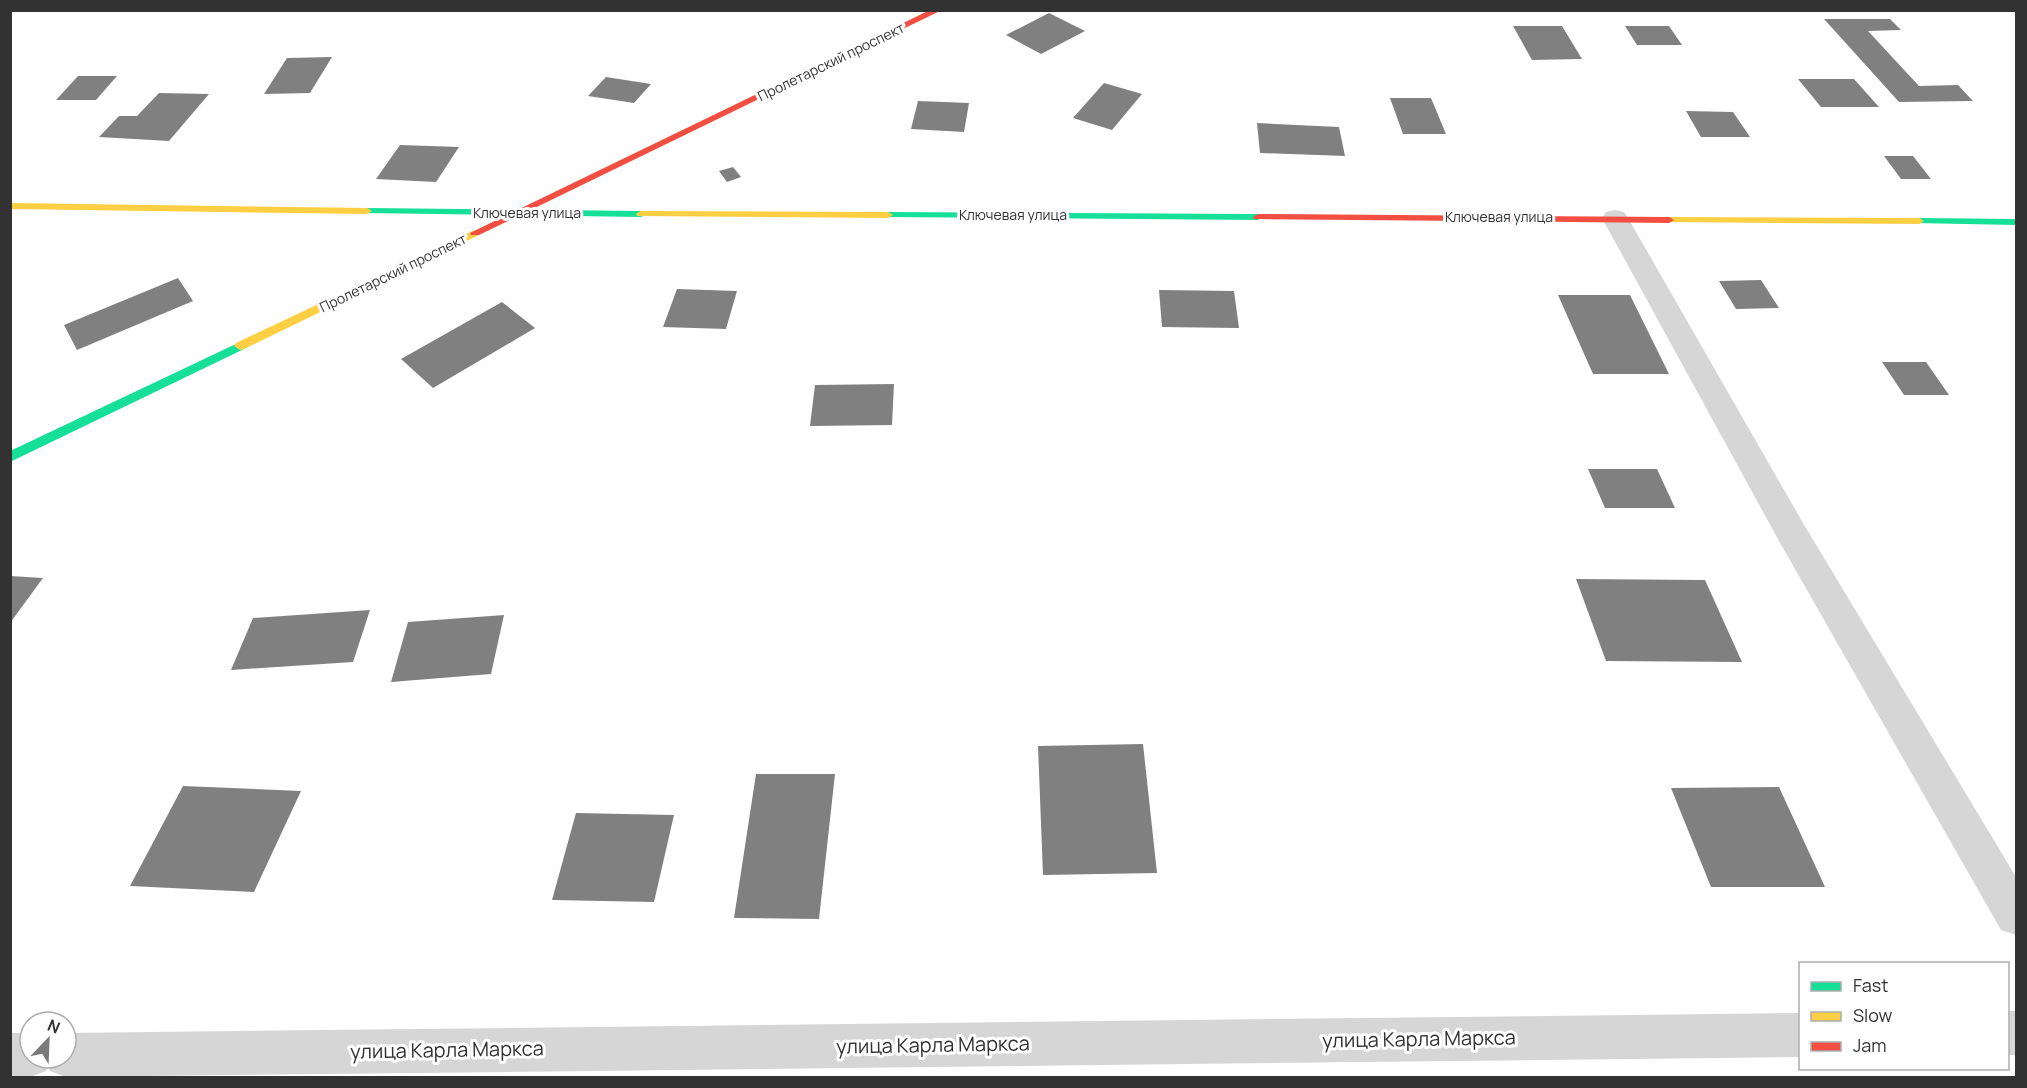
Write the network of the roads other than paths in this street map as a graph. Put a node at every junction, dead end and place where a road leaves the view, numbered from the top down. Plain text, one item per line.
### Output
1 (938, 10) edge
2 (10, 206) edge
3 (517, 213) junction
4 (1615, 218) junction
5 (2016, 222) edge
6 (10, 457) edge
7 (2016, 915) edge
8 (1799, 1035) edge
9 (78, 1054) edge

1 - 3 street, Пролетарский проспект
2 - 3 street, Ключевая улица
3 - 4 street, Ключевая улица
3 - 6 street, Пролетарский проспект
4 - 5 street, Ключевая улица
4 - 7 street
8 - 9 street, улица Карла Маркса

